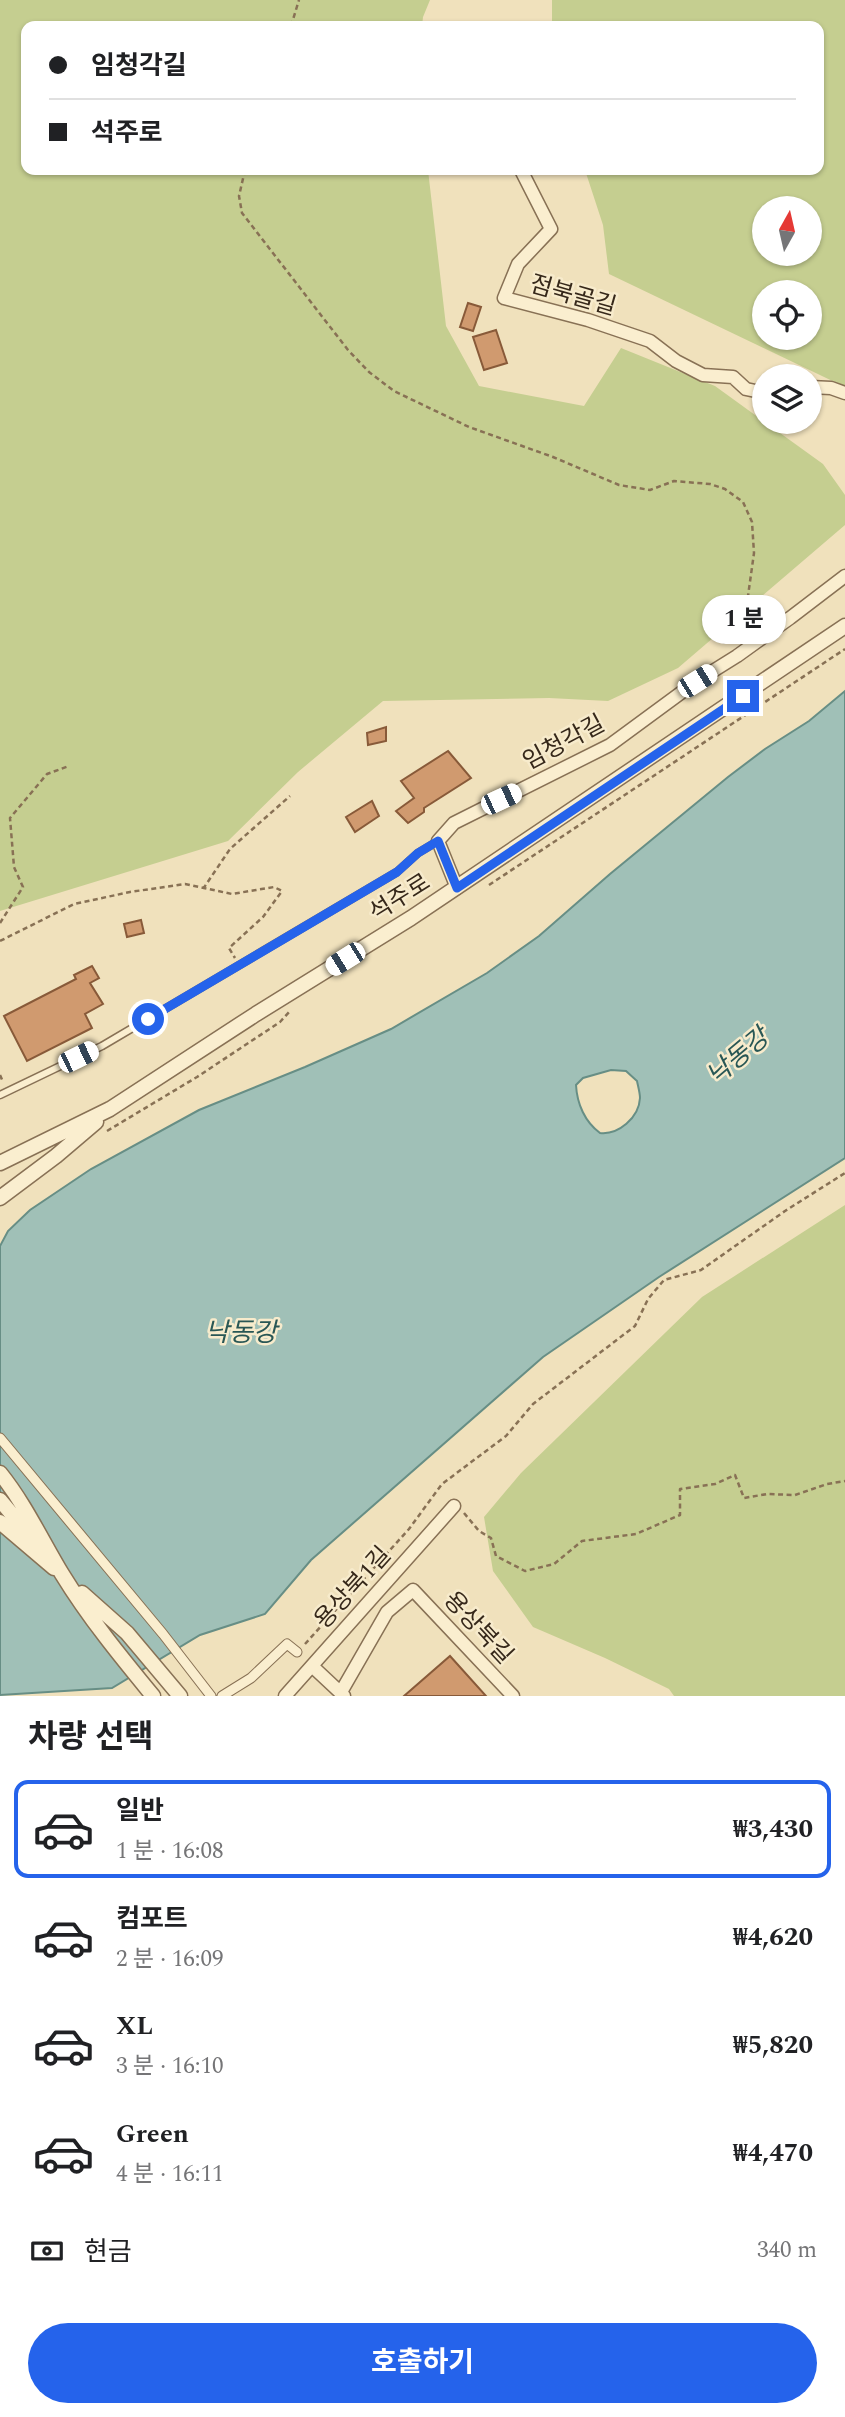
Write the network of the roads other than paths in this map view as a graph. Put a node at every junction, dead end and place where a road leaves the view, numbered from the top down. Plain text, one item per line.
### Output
1 (524, 175) edge
2 (822, 388) edge
3 (752, 390) edge
4 (845, 393) edge
5 (845, 576) edge
6 (845, 626) edge
7 (438, 841) junction
8 (457, 888) junction
9 (0, 1096) edge
10 (110, 1109) junction
11 (0, 1163) edge
12 (0, 1198) edge
13 (0, 1438) edge
14 (0, 1473) edge
15 (0, 1500) edge
16 (454, 1506) road end
17 (0, 1522) edge
18 (64, 1577) junction
19 (386, 1582) junction
20 (387, 1612) junction
21 (297, 1652) road end
22 (312, 1666) junction
23 (342, 1694) edge
24 (153, 1696) edge
25 (180, 1696) edge
26 (211, 1696) edge
27 (222, 1696) edge
28 (285, 1696) edge
29 (513, 1696) edge

1 - 3 street, 점북골길
2 - 4 street
5 - 7 street, 임청각길
6 - 8 street, 석주로
7 - 8 street
7 - 9 lane, 임청각길
8 - 10 street, 석주로
10 - 11 street, 석주로
10 - 12 street
13 - 26 street
14 - 18 street
15 - 18 street
16 - 19 street, 용상북1길
17 - 18 street
18 - 24 street
18 - 25 street
19 - 20 street
19 - 22 street, 용상북1길
20 - 23 street
20 - 29 street, 용상북길
21 - 27 street
22 - 23 street, 용상북1길
22 - 28 street

